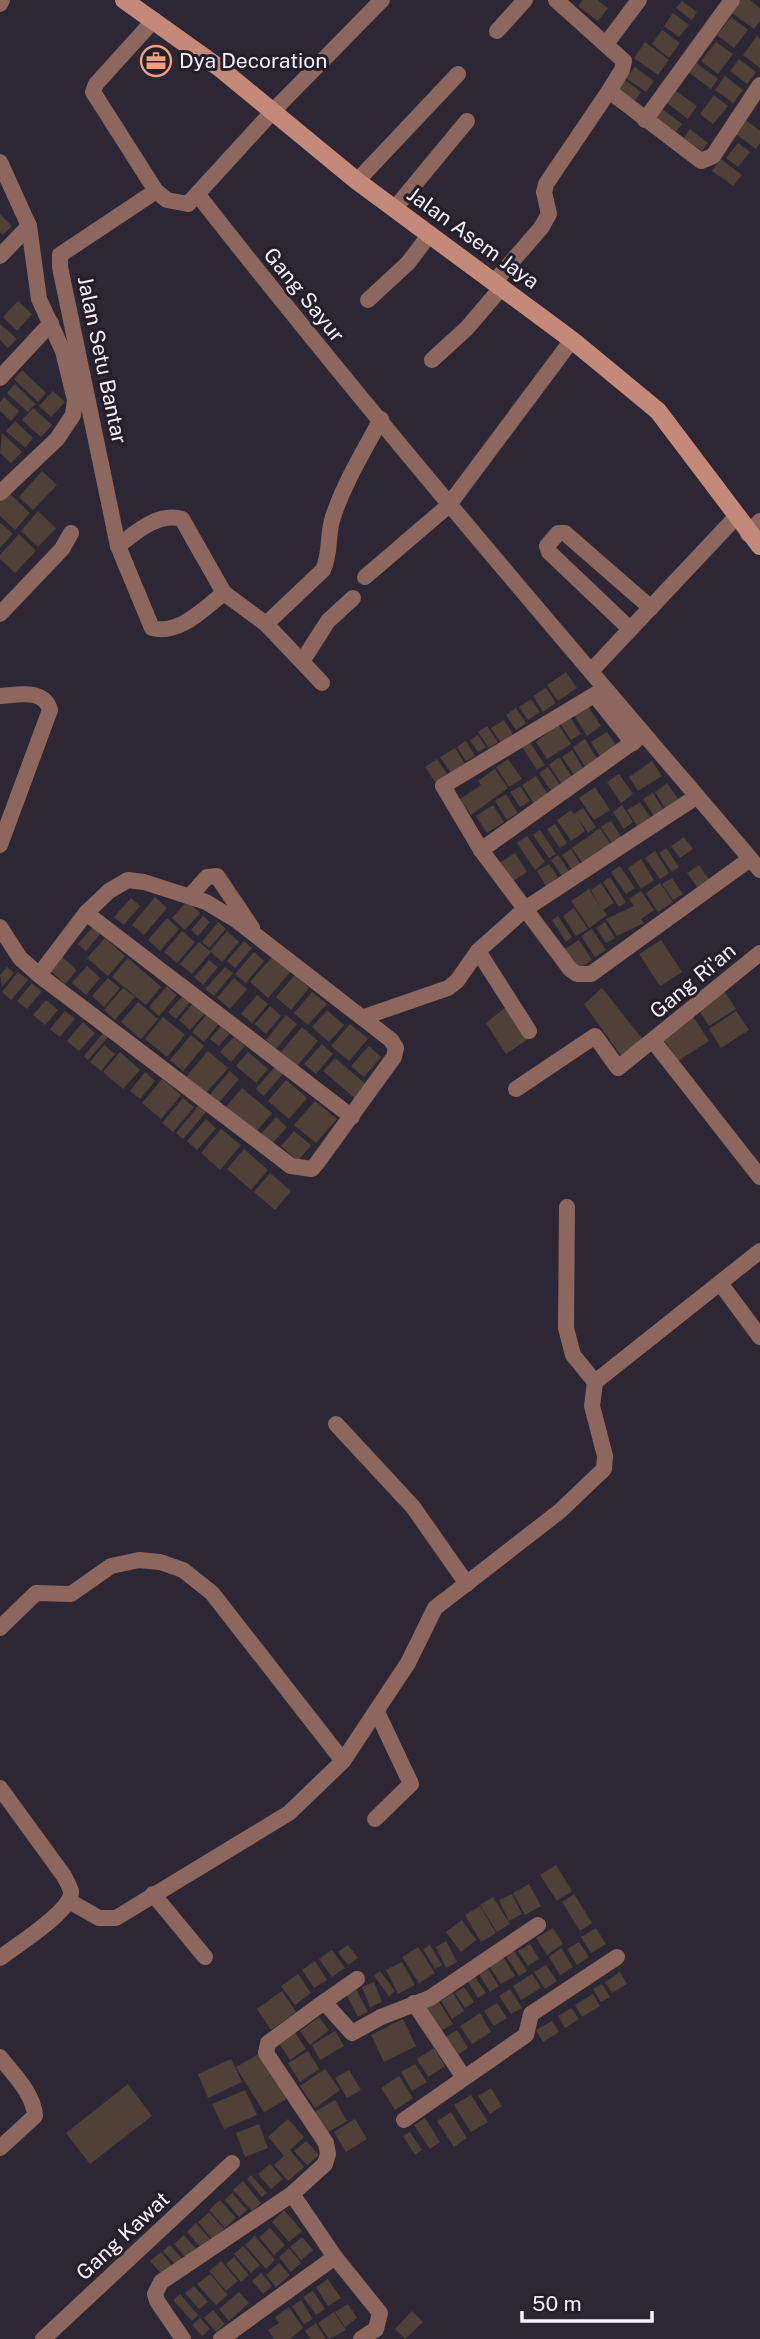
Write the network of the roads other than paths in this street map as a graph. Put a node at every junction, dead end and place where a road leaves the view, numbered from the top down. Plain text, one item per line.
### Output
1 (124, 0) edge
2 (382, 0) edge
3 (525, 0) edge
4 (556, 0) edge
5 (639, 0) edge
6 (732, 0) edge
7 (153, 20) junction
8 (497, 31) dead end
9 (606, 44) junction
10 (458, 74) dead end
11 (760, 85) edge
12 (609, 91) junction
13 (273, 111) junction
14 (645, 120) junction
15 (467, 121) dead end
16 (0, 162) edge
17 (357, 181) junction
18 (156, 191) junction
19 (193, 199) junction
20 (395, 208) junction
21 (29, 226) junction
22 (430, 234) junction
23 (0, 256) edge
24 (498, 284) junction
25 (368, 300) dead end
26 (51, 323) junction
27 (572, 340) junction
28 (432, 360) dead end
29 (0, 378) edge
30 (381, 419) junction
31 (0, 493) edge
32 (448, 506) junction
33 (736, 517) junction
34 (71, 533) dead end
35 (756, 534) edge
36 (118, 546) junction
37 (365, 577) dead end
38 (224, 593) junction
39 (352, 598) dead end
40 (651, 608) junction
41 (0, 614) edge
42 (267, 624) junction
43 (630, 629) junction
44 (303, 660) junction
45 (591, 671) junction
46 (322, 683) dead end
47 (600, 693) junction
48 (0, 696) edge
49 (638, 739) junction
50 (695, 797) junction
51 (0, 845) edge
52 (481, 850) junction
53 (755, 865) edge
54 (190, 896) junction
55 (526, 909) junction
56 (86, 913) junction
57 (0, 928) edge
58 (257, 936) junction
59 (478, 951) junction
60 (760, 953) edge
61 (39, 975) junction
62 (364, 1017) junction
63 (529, 1031) dead end
64 (654, 1042) junction
65 (516, 1089) dead end
66 (352, 1118) junction
67 (760, 1177) edge
68 (566, 1207) dead end
69 (760, 1251) edge
70 (720, 1283) junction
71 (760, 1337) edge
72 (595, 1382) junction
73 (336, 1424) dead end
74 (467, 1584) junction
75 (0, 1628) edge
76 (377, 1712) junction
77 (343, 1761) junction
78 (0, 1788) edge
79 (375, 1819) dead end
80 (153, 1894) junction
81 (69, 1901) junction
82 (538, 1925) dead end
83 (205, 1956) dead end
84 (617, 1957) dead end
85 (0, 1958) edge
86 (357, 1979) dead end
87 (324, 2003) junction
88 (414, 2003) junction
89 (0, 2057) edge
90 (463, 2077) junction
91 (404, 2120) dead end
92 (0, 2148) edge
93 (232, 2163) dead end
94 (292, 2194) junction
95 (335, 2257) junction
96 (381, 2334) edge
97 (43, 2339) edge
98 (183, 2339) edge
99 (221, 2339) edge
100 (361, 2339) edge

1 - 7 main road, Jalan Asem Jaya
2 - 13 street
3 - 8 street
4 - 9 street
5 - 9 street
6 - 14 street
7 - 13 main road, Jalan Asem Jaya
7 - 18 street
9 - 12 street
10 - 17 street
11 - 14 street
12 - 14 street
12 - 24 street
13 - 17 main road, Jalan Asem Jaya
13 - 19 street
15 - 20 street
16 - 21 street
17 - 20 main road, Jalan Asem Jaya
18 - 19 street
18 - 36 street, Jalan Setu Bantar
19 - 30 street, Gang Sayur
20 - 22 main road, Jalan Asem Jaya
21 - 23 street
21 - 26 street
22 - 24 main road, Jalan Asem Jaya
22 - 25 street
24 - 27 main road, Jalan Asem Jaya
24 - 28 street
26 - 29 street
26 - 31 street
27 - 32 street
27 - 33 main road, Jalan Asem Jaya
30 - 32 street, Gang Sayur
30 - 42 street
32 - 37 street
32 - 45 street, Gang Sayur
33 - 35 main road, Jalan Asem Jaya
33 - 40 street
34 - 41 street
36 - 38 street
36 - 38 street
38 - 42 street
39 - 44 street
40 - 43 street
40 - 43 street
42 - 44 street
43 - 45 street
44 - 46 street
45 - 47 street, Gang Sayur
47 - 49 street, Gang Sayur
47 - 52 street
48 - 51 street
49 - 50 street, Gang Sayur
49 - 52 street
50 - 53 street, Gang Sayur
50 - 55 street
52 - 55 street
53 - 55 street
54 - 56 street
54 - 58 street
54 - 58 street
55 - 59 street
56 - 61 street
56 - 66 street
57 - 61 street
58 - 62 street
59 - 62 street
59 - 63 street
60 - 64 street, Gang Ri'an
61 - 66 street
62 - 66 street
64 - 65 street, Gang Ri'an
64 - 67 street
68 - 72 street
69 - 70 street
70 - 71 street
70 - 72 street
72 - 74 street
73 - 74 street
74 - 76 street
75 - 77 street
76 - 77 street
76 - 79 street
77 - 80 street
78 - 81 street
80 - 81 street
80 - 83 street
81 - 85 street
82 - 88 street
84 - 90 street
86 - 87 street
87 - 88 street
87 - 94 street
88 - 90 street
89 - 92 street
90 - 91 street
93 - 97 street, Gang Kawat
94 - 95 street
94 - 98 street
95 - 96 street
95 - 99 street
96 - 100 street

